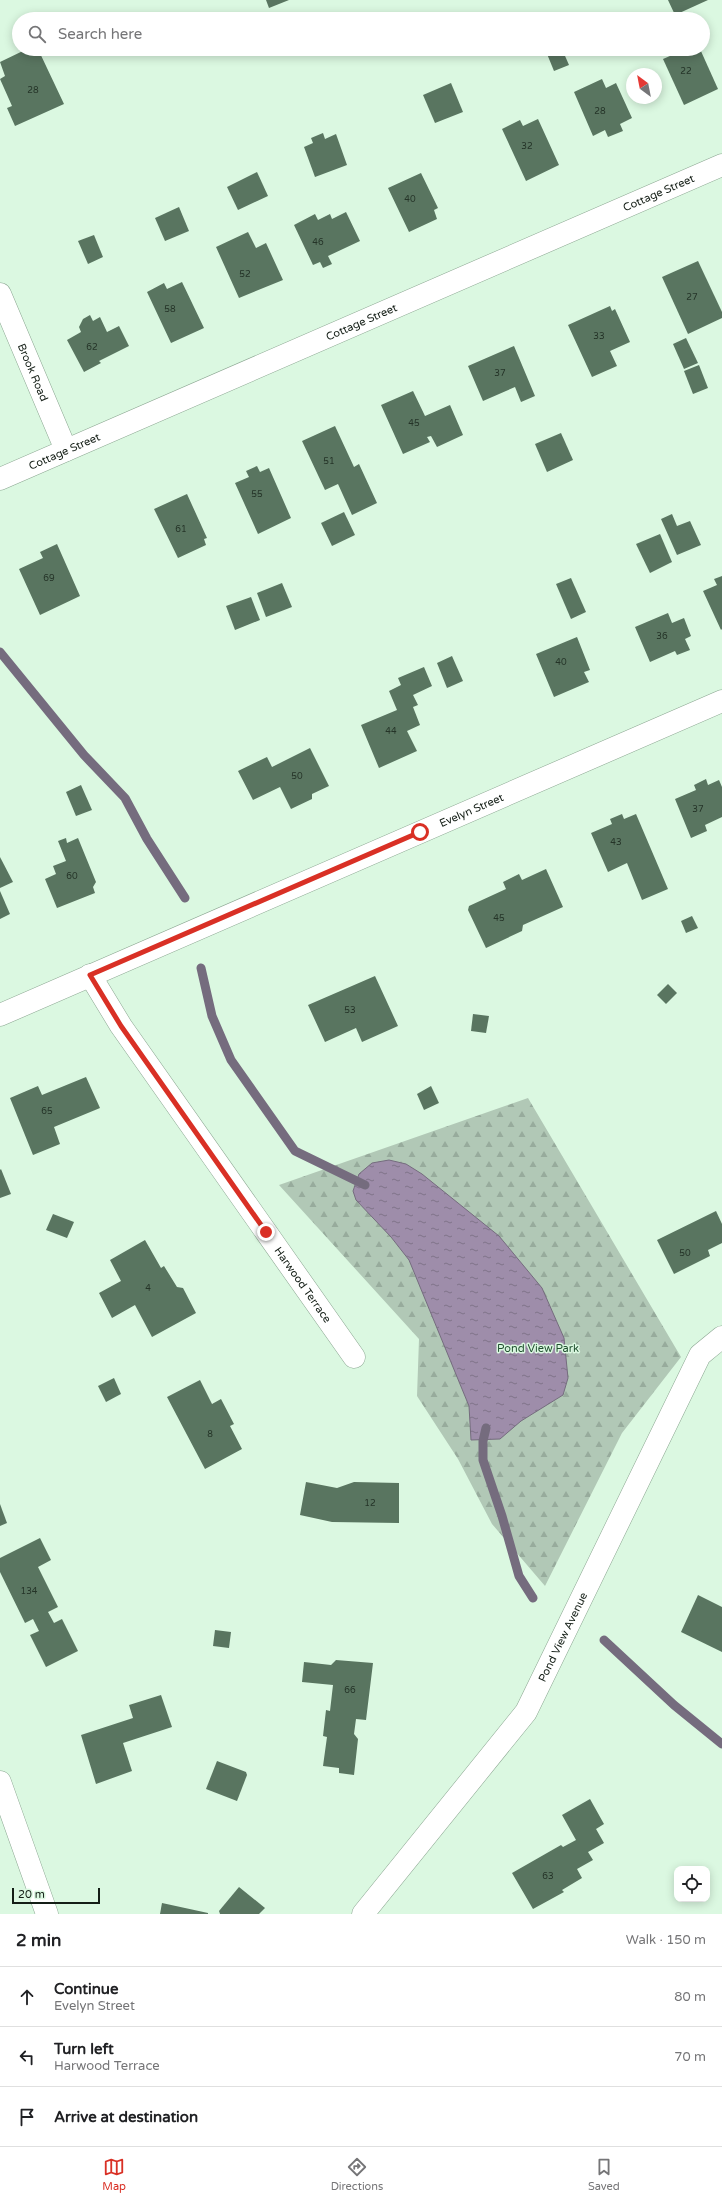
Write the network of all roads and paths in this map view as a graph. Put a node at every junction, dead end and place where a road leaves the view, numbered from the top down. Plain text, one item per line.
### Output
1 (722, 165) edge
2 (0, 294) edge
3 (66, 450) junction
4 (0, 479) edge
5 (722, 701) edge
6 (90, 975) junction
7 (0, 1015) edge
8 (722, 1337) edge
9 (354, 1357) dead end
10 (0, 1782) edge
11 (48, 1914) edge
12 (363, 1914) edge

1 - 3 street, Cottage Street
2 - 3 street, Brook Road
3 - 4 street, Cottage Street
5 - 6 street, Evelyn Street
6 - 7 street, Evelyn Street
6 - 9 street, Harwood Terrace
8 - 12 street, Pond View Avenue
10 - 11 street

